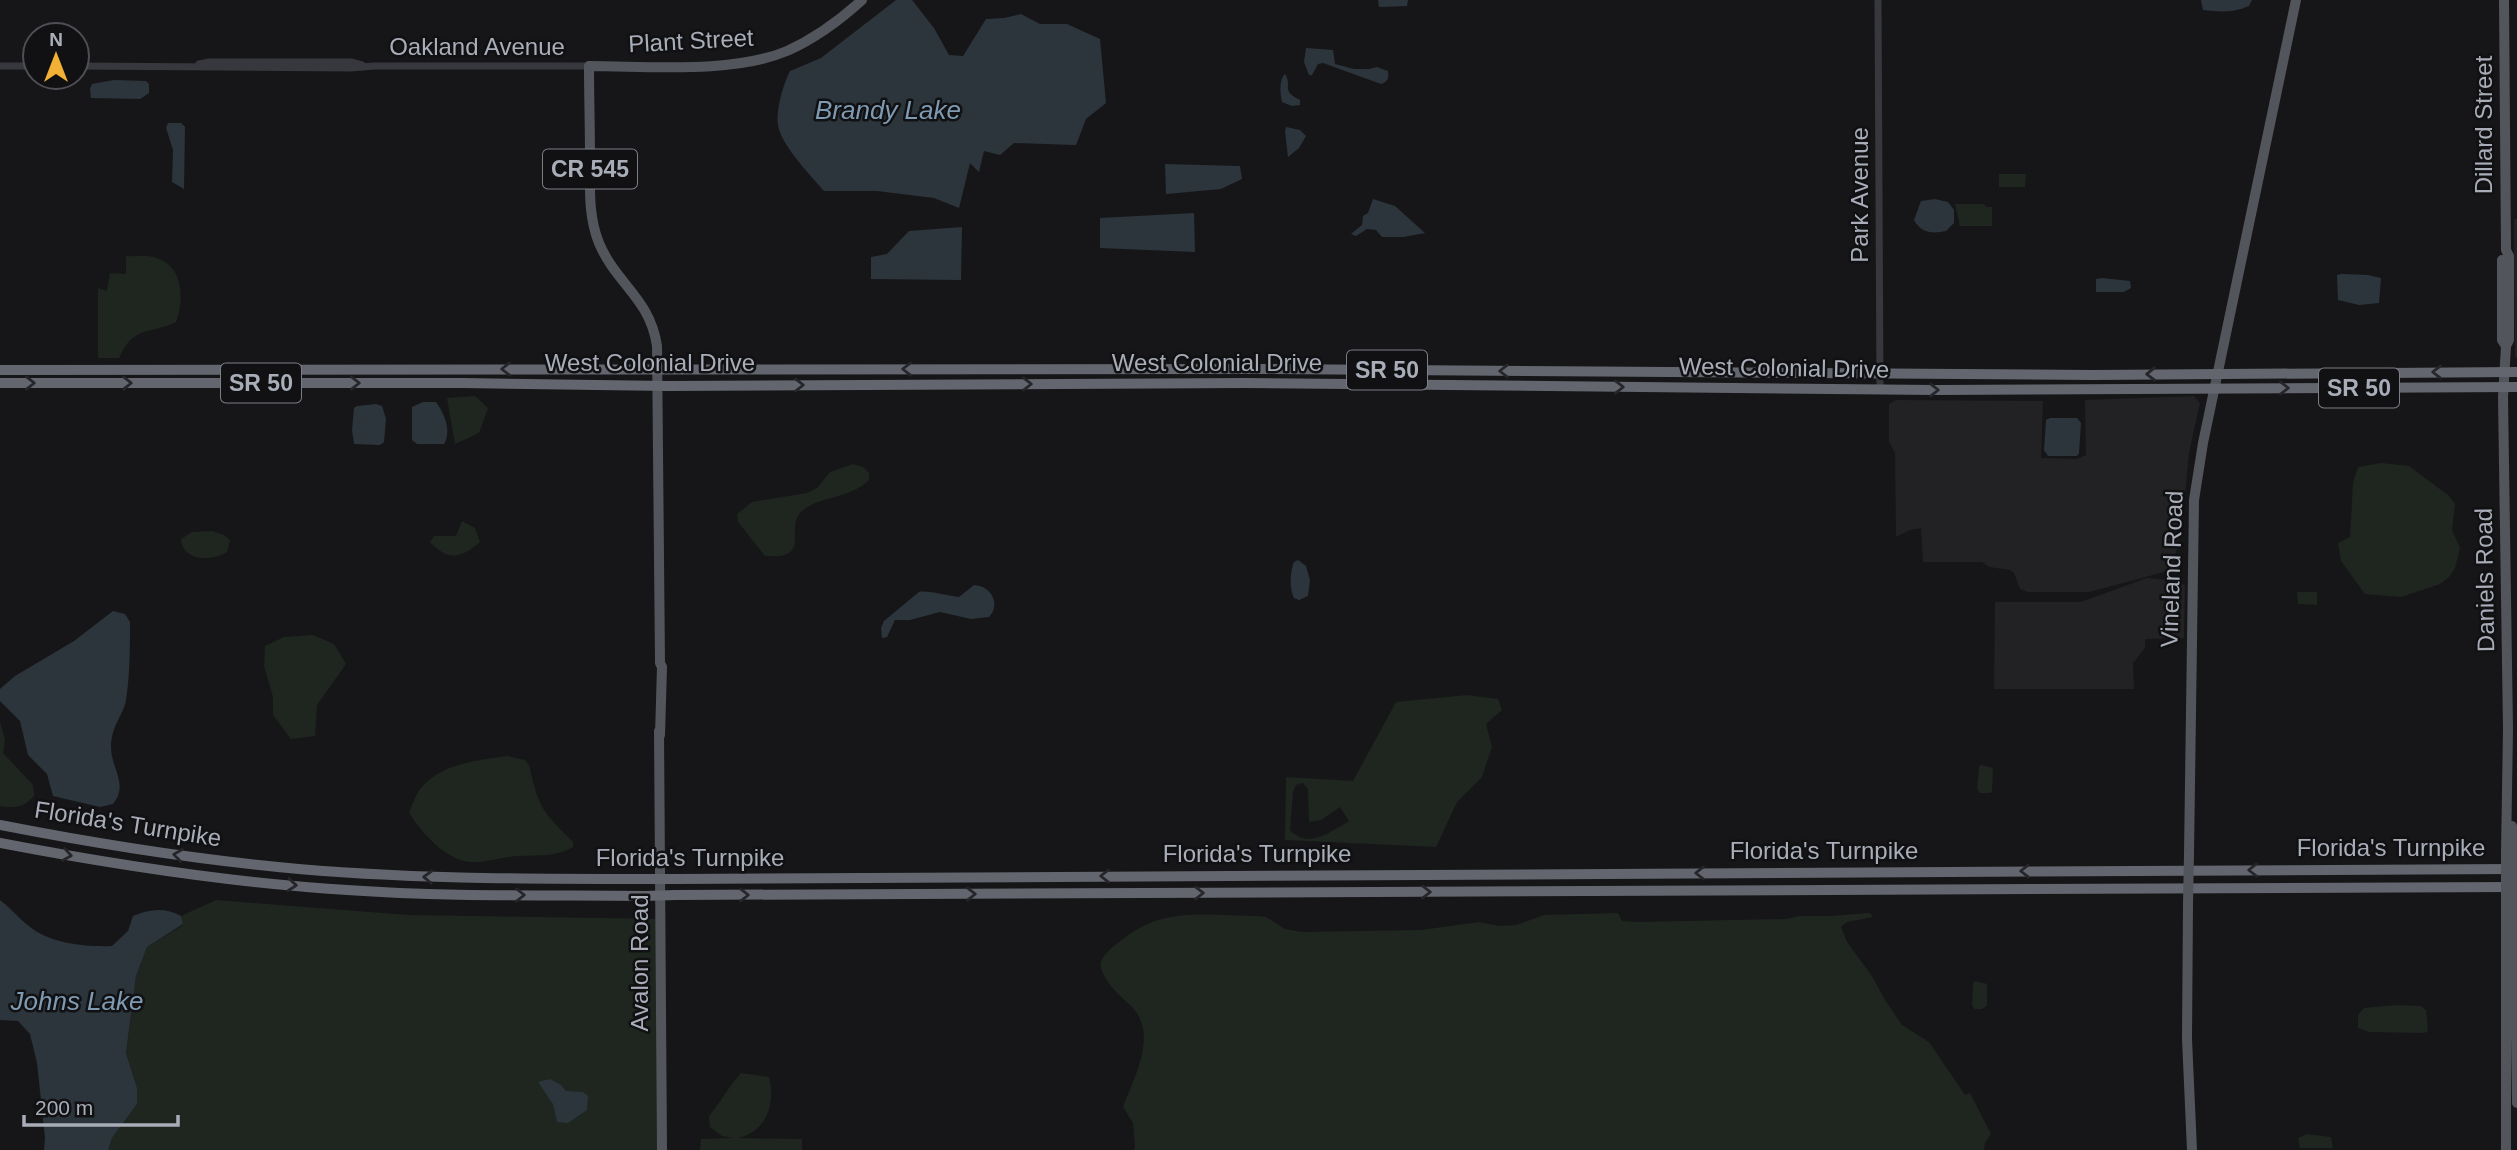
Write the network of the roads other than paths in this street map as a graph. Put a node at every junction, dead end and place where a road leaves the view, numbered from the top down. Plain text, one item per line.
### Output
1 (862, 0) edge
2 (1878, 0) edge
3 (2296, 0) edge
4 (2504, 0) edge
5 (0, 66) edge
6 (21, 66) edge
7 (91, 66) edge
8 (589, 66) junction
9 (980, 368) junction
10 (956, 369) junction
11 (1259, 369) junction
12 (0, 370) edge
13 (658, 370) junction
14 (1347, 370) junction
15 (1559, 371) junction
16 (1596, 371) junction
17 (2511, 372) edge
18 (1767, 373) junction
19 (2219, 373) junction
20 (1880, 374) junction
21 (2042, 374) junction
22 (2093, 375) junction
23 (0, 383) edge
24 (1245, 383) junction
25 (903, 384) junction
26 (952, 384) junction
27 (1292, 384) junction
28 (658, 386) junction
29 (1555, 386) junction
30 (1515, 387) junction
31 (2503, 387) junction
32 (2517, 387) edge
33 (1732, 388) junction
34 (1989, 389) junction
35 (2215, 389) junction
36 (1880, 390) junction
37 (2036, 390) junction
38 (0, 825) edge
39 (0, 843) edge
40 (2517, 869) edge
41 (2517, 887) edge
42 (2510, 903) junction
43 (2505, 986) junction
44 (2516, 1002) edge
45 (2505, 1043) junction
46 (2517, 1059) edge
47 (2517, 1103) edge
48 (662, 1150) edge
49 (2192, 1150) edge
50 (2506, 1150) edge

1 - 8 main road, Plant Street
2 - 20 street, Park Avenue
3 - 19 main road, Vineland Road
4 - 17 main road, Dillard Street
5 - 6 street
7 - 8 street, Oakland Avenue
8 - 13 main road, CR 545
9 - 10 highway, West Colonial Drive / SR 50
9 - 11 highway, West Colonial Drive / SR 50
9 - 26 highway
10 -> 13 highway, West Colonial Drive / SR 50
10 - 25 highway
11 - 14 highway, West Colonial Drive / SR 50
11 - 24 highway
13 -> 12 highway, West Colonial Drive / SR 50
13 - 28 main road, Avalon Road / CR 545
15 -> 14 highway, West Colonial Drive / SR 50
14 - 27 highway
15 - 16 highway, West Colonial Drive / SR 50
15 - 30 highway
16 - 18 highway, West Colonial Drive / SR 50
16 - 29 highway
17 -> 19 highway, West Colonial Drive / SR 50
17 - 31 main road, Dillard Street
18 - 20 highway, West Colonial Drive / SR 50
18 - 33 highway
19 -> 22 highway, West Colonial Drive / SR 50
19 - 35 main road, Vineland Road
20 - 21 highway, West Colonial Drive / SR 50
20 - 36 street, Park Avenue
21 - 22 highway, West Colonial Drive / SR 50
21 - 34 highway
22 - 37 highway
23 -> 28 highway, West Colonial Drive / SR 50
26 -> 24 highway, West Colonial Drive / SR 50
24 - 27 highway, West Colonial Drive / SR 50
25 - 26 highway, West Colonial Drive / SR 50
28 -> 25 highway, West Colonial Drive / SR 50
27 - 30 highway, West Colonial Drive / SR 50
28 - 48 main road, Avalon Road / CR 545
29 - 30 highway, West Colonial Drive / SR 50
29 -> 33 highway, West Colonial Drive / SR 50
31 - 32 highway, West Colonial Drive / SR 50
35 -> 31 highway, West Colonial Drive / SR 50
31 - 42 main road, Daniels Road, bridge
33 - 36 highway, West Colonial Drive / SR 50
36 -> 34 highway, West Colonial Drive / SR 50
34 - 37 highway, West Colonial Drive / SR 50
35 - 37 highway, West Colonial Drive / SR 50
35 - 49 main road, Vineland Road, bridge
40 -> 38 highway, Florida's Turnpike, bridge
39 -> 41 highway, Florida's Turnpike, bridge
42 - 43 main road, Daniels Road
42 - 44 main road, Daniels Road
43 - 44 main road
43 - 45 main road, Daniels Road
44 - 46 main road, Daniels Road
45 - 46 main road
45 - 50 main road, Daniels Road
46 - 47 main road, Daniels Road

